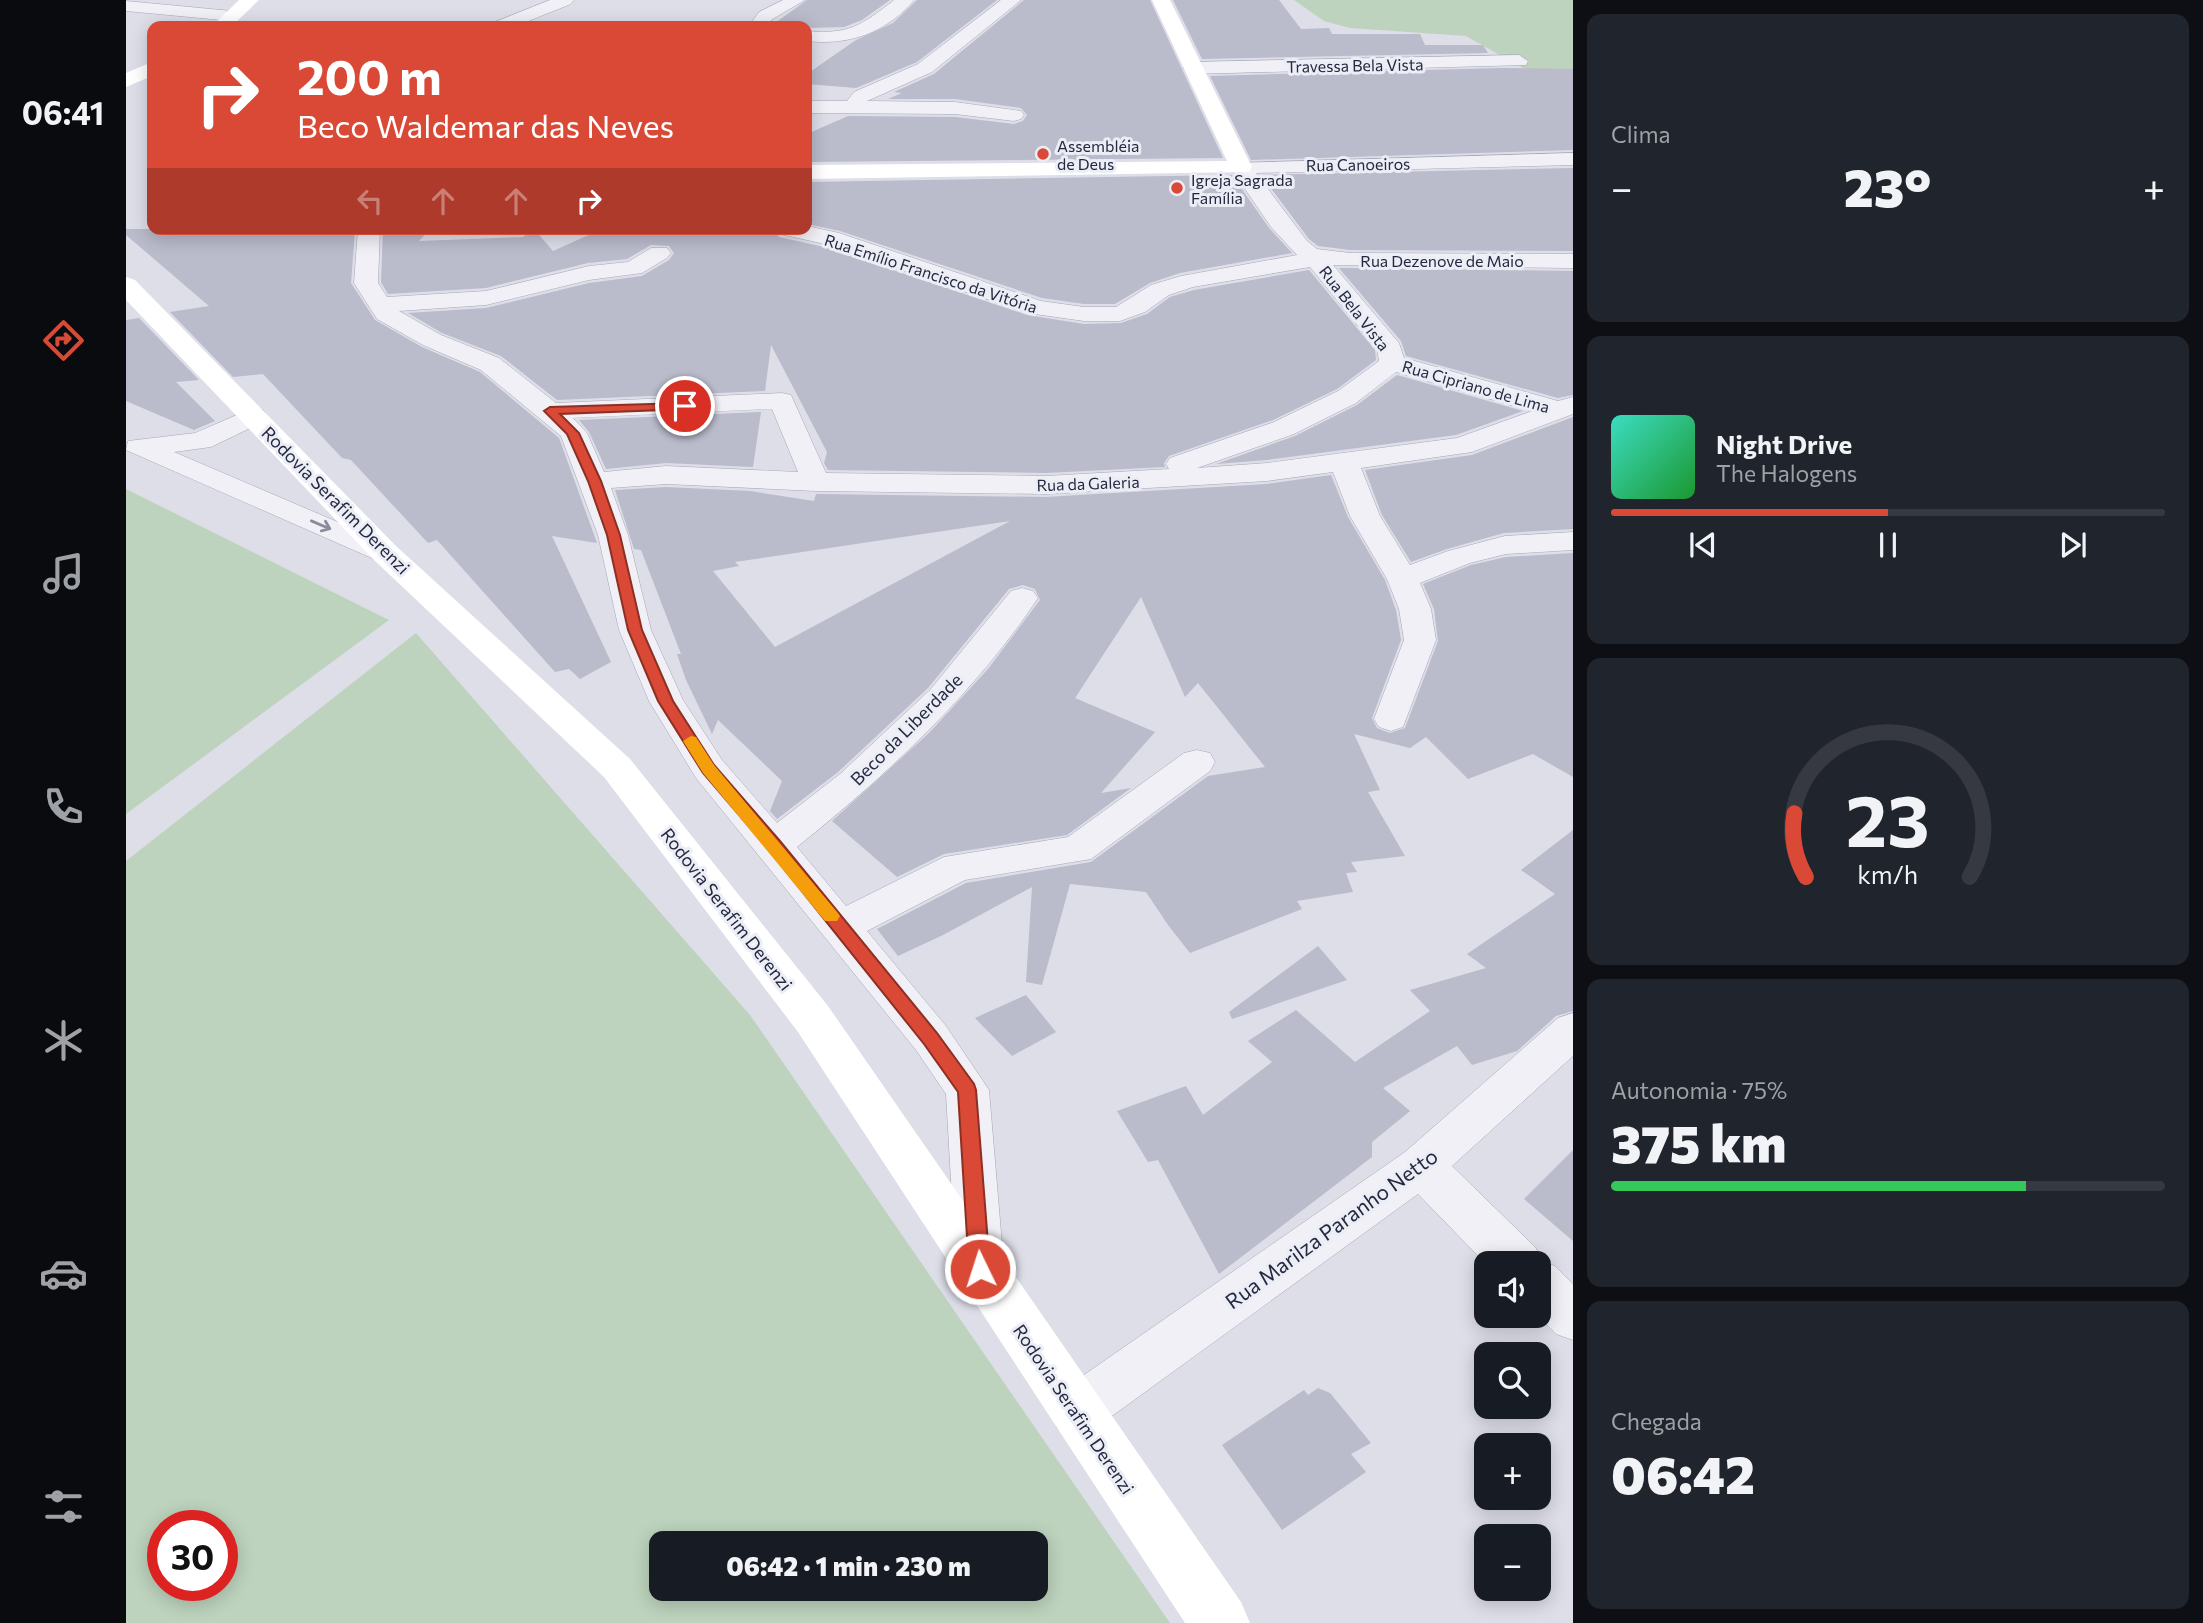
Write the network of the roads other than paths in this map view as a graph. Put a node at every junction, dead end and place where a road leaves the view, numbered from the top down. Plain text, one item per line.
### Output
1 (250, 0) edge
2 (565, 0) edge
3 (796, 0) edge
4 (905, 0) edge
5 (1012, 0) edge
6 (1161, 0) edge
7 (126, 6) edge
8 (226, 21) edge
9 (513, 21) edge
10 (764, 21) edge
11 (812, 37) edge
12 (1519, 61) dead end
13 (1192, 68) junction
14 (147, 70) edge
15 (126, 81) edge
16 (854, 105) junction
17 (812, 107) edge
18 (1014, 115) dead end
19 (1573, 159) edge
20 (1241, 167) junction
21 (812, 172) edge
22 (812, 234) edge
23 (369, 235) edge
24 (659, 253) dead end
25 (1314, 257) junction
26 (1573, 261) edge
27 (126, 285) edge
28 (381, 305) junction
29 (1392, 363) junction
30 (1567, 407) edge
31 (550, 411) junction
32 (253, 416) junction
33 (211, 436) junction
34 (1264, 436) junction
35 (132, 446) edge
36 (1345, 463) junction
37 (1311, 466) junction
38 (315, 480) junction
39 (594, 481) junction
40 (816, 482) junction
41 (1119, 482) junction
42 (224, 484) junction
43 (258, 498) junction
44 (1573, 541) edge
45 (385, 552) junction
46 (1403, 579) junction
47 (1022, 598) dead end
48 (1391, 719) dead end
49 (1197, 762) dead end
50 (774, 845) junction
51 (841, 927) junction
52 (1573, 1030) edge
53 (1421, 1166) junction
54 (1506, 1251) edge
55 (980, 1269) junction
56 (1551, 1295) edge
57 (1573, 1317) edge
58 (1076, 1411) junction
59 (1220, 1623) edge

1 - 8 main road
2 - 9 street
3 - 10 street
4 - 11 street
5 - 16 street
6 - 13 main road, Rua Bela Vista
7 - 8 street
12 - 13 street, Travessa Bela Vista
13 - 20 main road, Rua Bela Vista
14 - 15 main road
16 - 17 street
16 - 18 street
19 - 20 street, Rua Canoeiros
20 - 21 main road, Rua Canoeiros
20 - 25 street, Rua Bela Vista
22 - 25 street, Rua Emílio Francisco da Vitória
23 - 28 street
24 - 28 street
25 - 26 street, Rua Dezenove de Maio
25 - 29 street, Rua Bela Vista
27 - 32 main road, Rodovia Serafim Derenzi
28 - 31 street
29 - 30 street, Rua Cipriano de Lima
29 - 34 street, Rua Bela Vista
30 - 36 street, Rua da Galeria
31 - 39 street
31 - 40 street
32 - 33 street
32 - 38 main road, Rodovia Serafim Derenzi
33 - 35 street
33 - 42 street
34 - 37 street
34 - 41 street, Rua Bela Vista
35 - 42 street
36 - 37 street, Rua da Galeria
36 - 46 street
37 - 41 street, Rua da Galeria
38 - 43 street
38 - 45 main road, Rodovia Serafim Derenzi
39 - 40 street, Rua da Galeria
39 - 50 street
40 - 41 street, Rua da Galeria
42 - 43 street
43 -> 45 street
44 - 46 street
45 - 55 main road, Rodovia Serafim Derenzi
46 - 48 street
47 - 50 street, Beco da Liberdade
49 - 51 street
50 - 51 street
51 - 55 street
52 - 53 street, Rua Marilza Paranho Netto
53 - 54 street
53 - 58 street, Rua Marilza Paranho Netto
55 - 58 main road, Rodovia Serafim Derenzi
56 - 57 street
58 - 59 main road, Rodovia Serafim Derenzi

